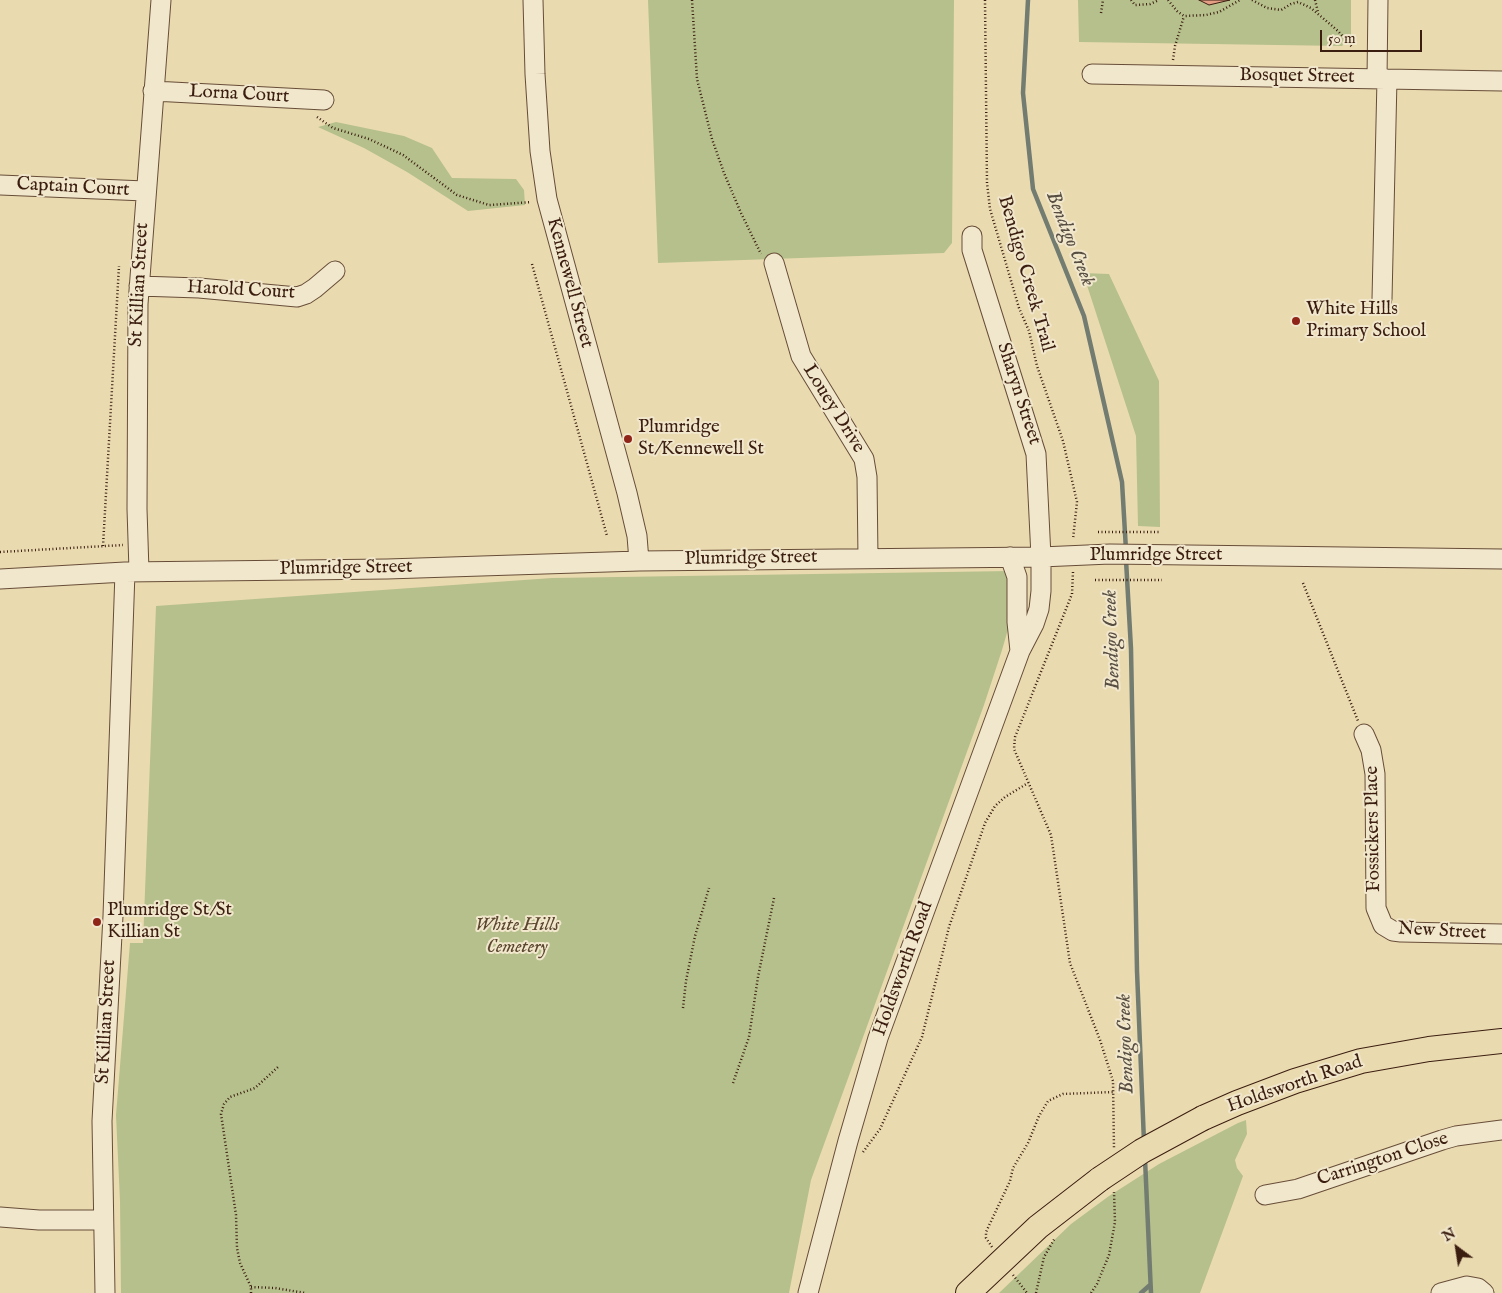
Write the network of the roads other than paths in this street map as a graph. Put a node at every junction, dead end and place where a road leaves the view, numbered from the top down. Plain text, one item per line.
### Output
1 (161, 0) edge
2 (533, 0) edge
3 (1378, 0) edge
4 (1092, 74) dead end
5 (1382, 79) junction
6 (1502, 80) edge
7 (153, 91) junction
8 (316, 99) road end
9 (0, 185) edge
10 (146, 191) junction
11 (972, 236) dead end
12 (769, 261) road end
13 (335, 271) dead end
14 (139, 286) junction
15 (1382, 299) dead end
16 (1010, 557) junction
17 (1041, 557) junction
18 (868, 558) junction
19 (1502, 559) edge
20 (640, 561) junction
21 (132, 572) junction
22 (0, 579) edge
23 (1020, 651) junction
24 (1364, 734) road end
25 (1382, 925) joint
26 (1502, 934) edge
27 (1502, 1041) edge
28 (1502, 1130) edge
29 (1265, 1195) dead end
30 (0, 1217) edge
31 (103, 1220) junction
32 (105, 1293) edge
33 (808, 1293) edge
34 (968, 1293) edge
35 (1441, 1293) edge
36 (1484, 1293) edge

1 - 7 street, St Killian Street
2 - 20 street, Kennewell Street
3 - 5 street
4 - 5 street, Bosquet Street
5 - 6 street, Bosquet Street
5 - 15 street
7 - 8 street, Lorna Court
7 - 10 street, St Killian Street
9 - 10 street, Captain Court
10 - 14 street, St Killian Street
11 - 17 street, Sharyn Street
12 - 18 street, Louey Drive
13 - 14 street, Harold Court
14 - 21 street, St Killian Street
16 - 17 street, Plumridge Street
16 - 18 street, Plumridge Street
16 - 23 street, Holdsworth Road
17 - 19 street, Plumridge Street
17 - 23 street, Holdsworth Road
18 - 20 street, Plumridge Street
20 - 21 street, Plumridge Street
21 - 22 street, Plumridge Street
21 - 31 street, St Killian Street
23 - 33 street, Holdsworth Road
24 - 25 street, Fossickers Place
25 - 26 street, New Street
27 - 34 main road, Holdsworth Road, bridge
28 - 29 street, Carrington Close
30 - 31 street
31 - 32 street, St Killian Street
35 - 36 street

